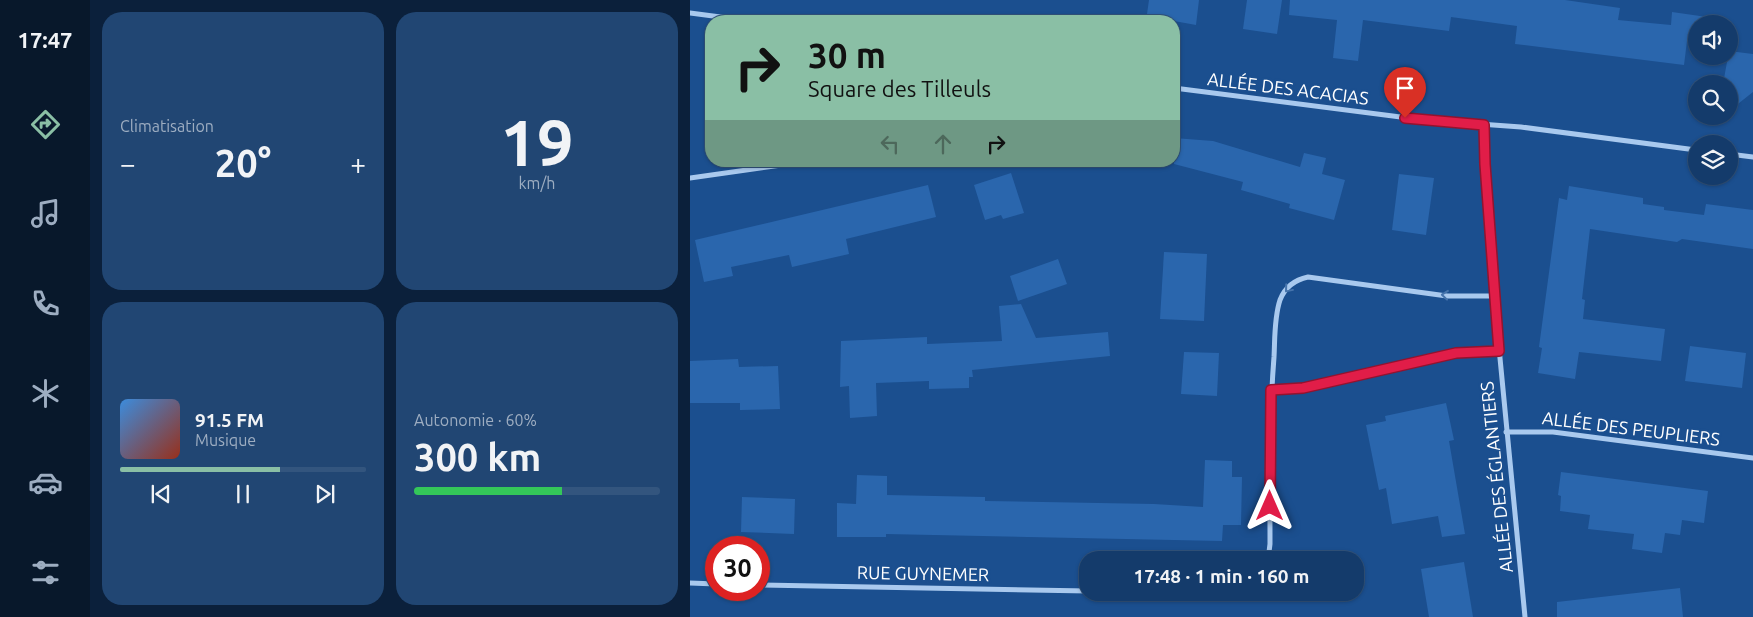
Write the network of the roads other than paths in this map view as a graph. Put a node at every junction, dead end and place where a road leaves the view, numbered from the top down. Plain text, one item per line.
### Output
1 (690, 13) edge
2 (705, 15) edge
3 (1180, 89) edge
4 (1484, 125) junction
5 (1688, 149) edge
6 (1738, 155) edge
7 (1753, 157) edge
8 (768, 167) edge
9 (690, 178) edge
10 (1494, 296) junction
11 (1499, 351) junction
12 (1271, 390) junction
13 (1506, 432) junction
14 (1753, 458) edge
15 (1269, 551) edge
16 (690, 584) edge
17 (705, 584) edge
18 (770, 585) edge
19 (1079, 591) edge
20 (1525, 617) edge

1 - 2 street
3 - 4 street, ALLÉE DES ACACIAS
4 - 5 street, ALLÉE DES ACACIAS
4 - 10 street, ALLÉE DES ÉGLANTIERS
6 - 7 street
8 - 9 street
10 - 11 street, ALLÉE DES ÉGLANTIERS
10 -> 12 street
11 - 12 street
11 - 13 street, ALLÉE DES ÉGLANTIERS
12 - 15 street
13 - 14 street, ALLÉE DES PEUPLIERS
13 - 20 street, ALLÉE DES ÉGLANTIERS
16 - 17 street
18 - 19 street, RUE GUYNEMER

